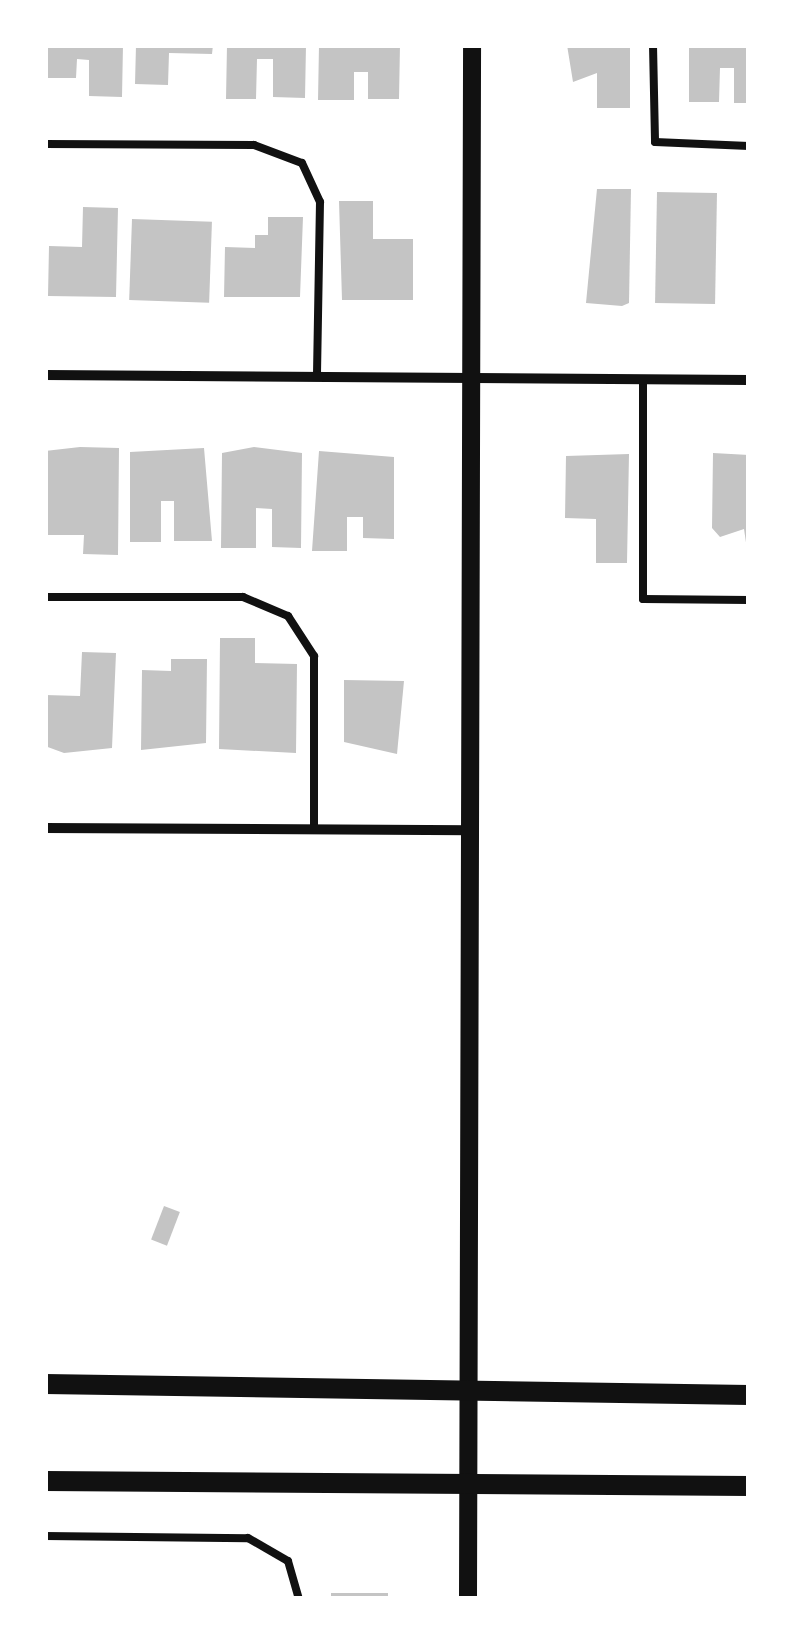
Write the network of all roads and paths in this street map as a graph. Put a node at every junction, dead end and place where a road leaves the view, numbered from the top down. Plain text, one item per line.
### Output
1 (472, 45) edge
2 (653, 45) edge
3 (45, 144) edge
4 (749, 146) edge
5 (45, 375) edge
6 (317, 375) junction
7 (471, 375) junction
8 (749, 380) edge
9 (643, 381) junction
10 (45, 597) edge
11 (749, 600) edge
12 (45, 828) edge
13 (314, 830) junction
14 (470, 830) junction
15 (45, 1384) edge
16 (468, 1388) junction
17 (749, 1395) edge
18 (45, 1480) edge
19 (468, 1482) junction
20 (749, 1486) edge
21 (45, 1536) edge
22 (300, 1599) edge
23 (468, 1599) edge

1 - 7 street
2 - 4 lane
3 - 6 lane
5 - 6 street
6 - 7 street
7 - 9 street
7 - 14 street
8 - 9 street
9 - 11 lane
10 - 13 lane
12 - 13 street
13 - 14 street
14 - 16 street
15 - 16 main road
16 - 17 main road
16 - 19 street
18 - 19 main road
19 - 20 main road
19 - 23 street
21 - 22 lane

